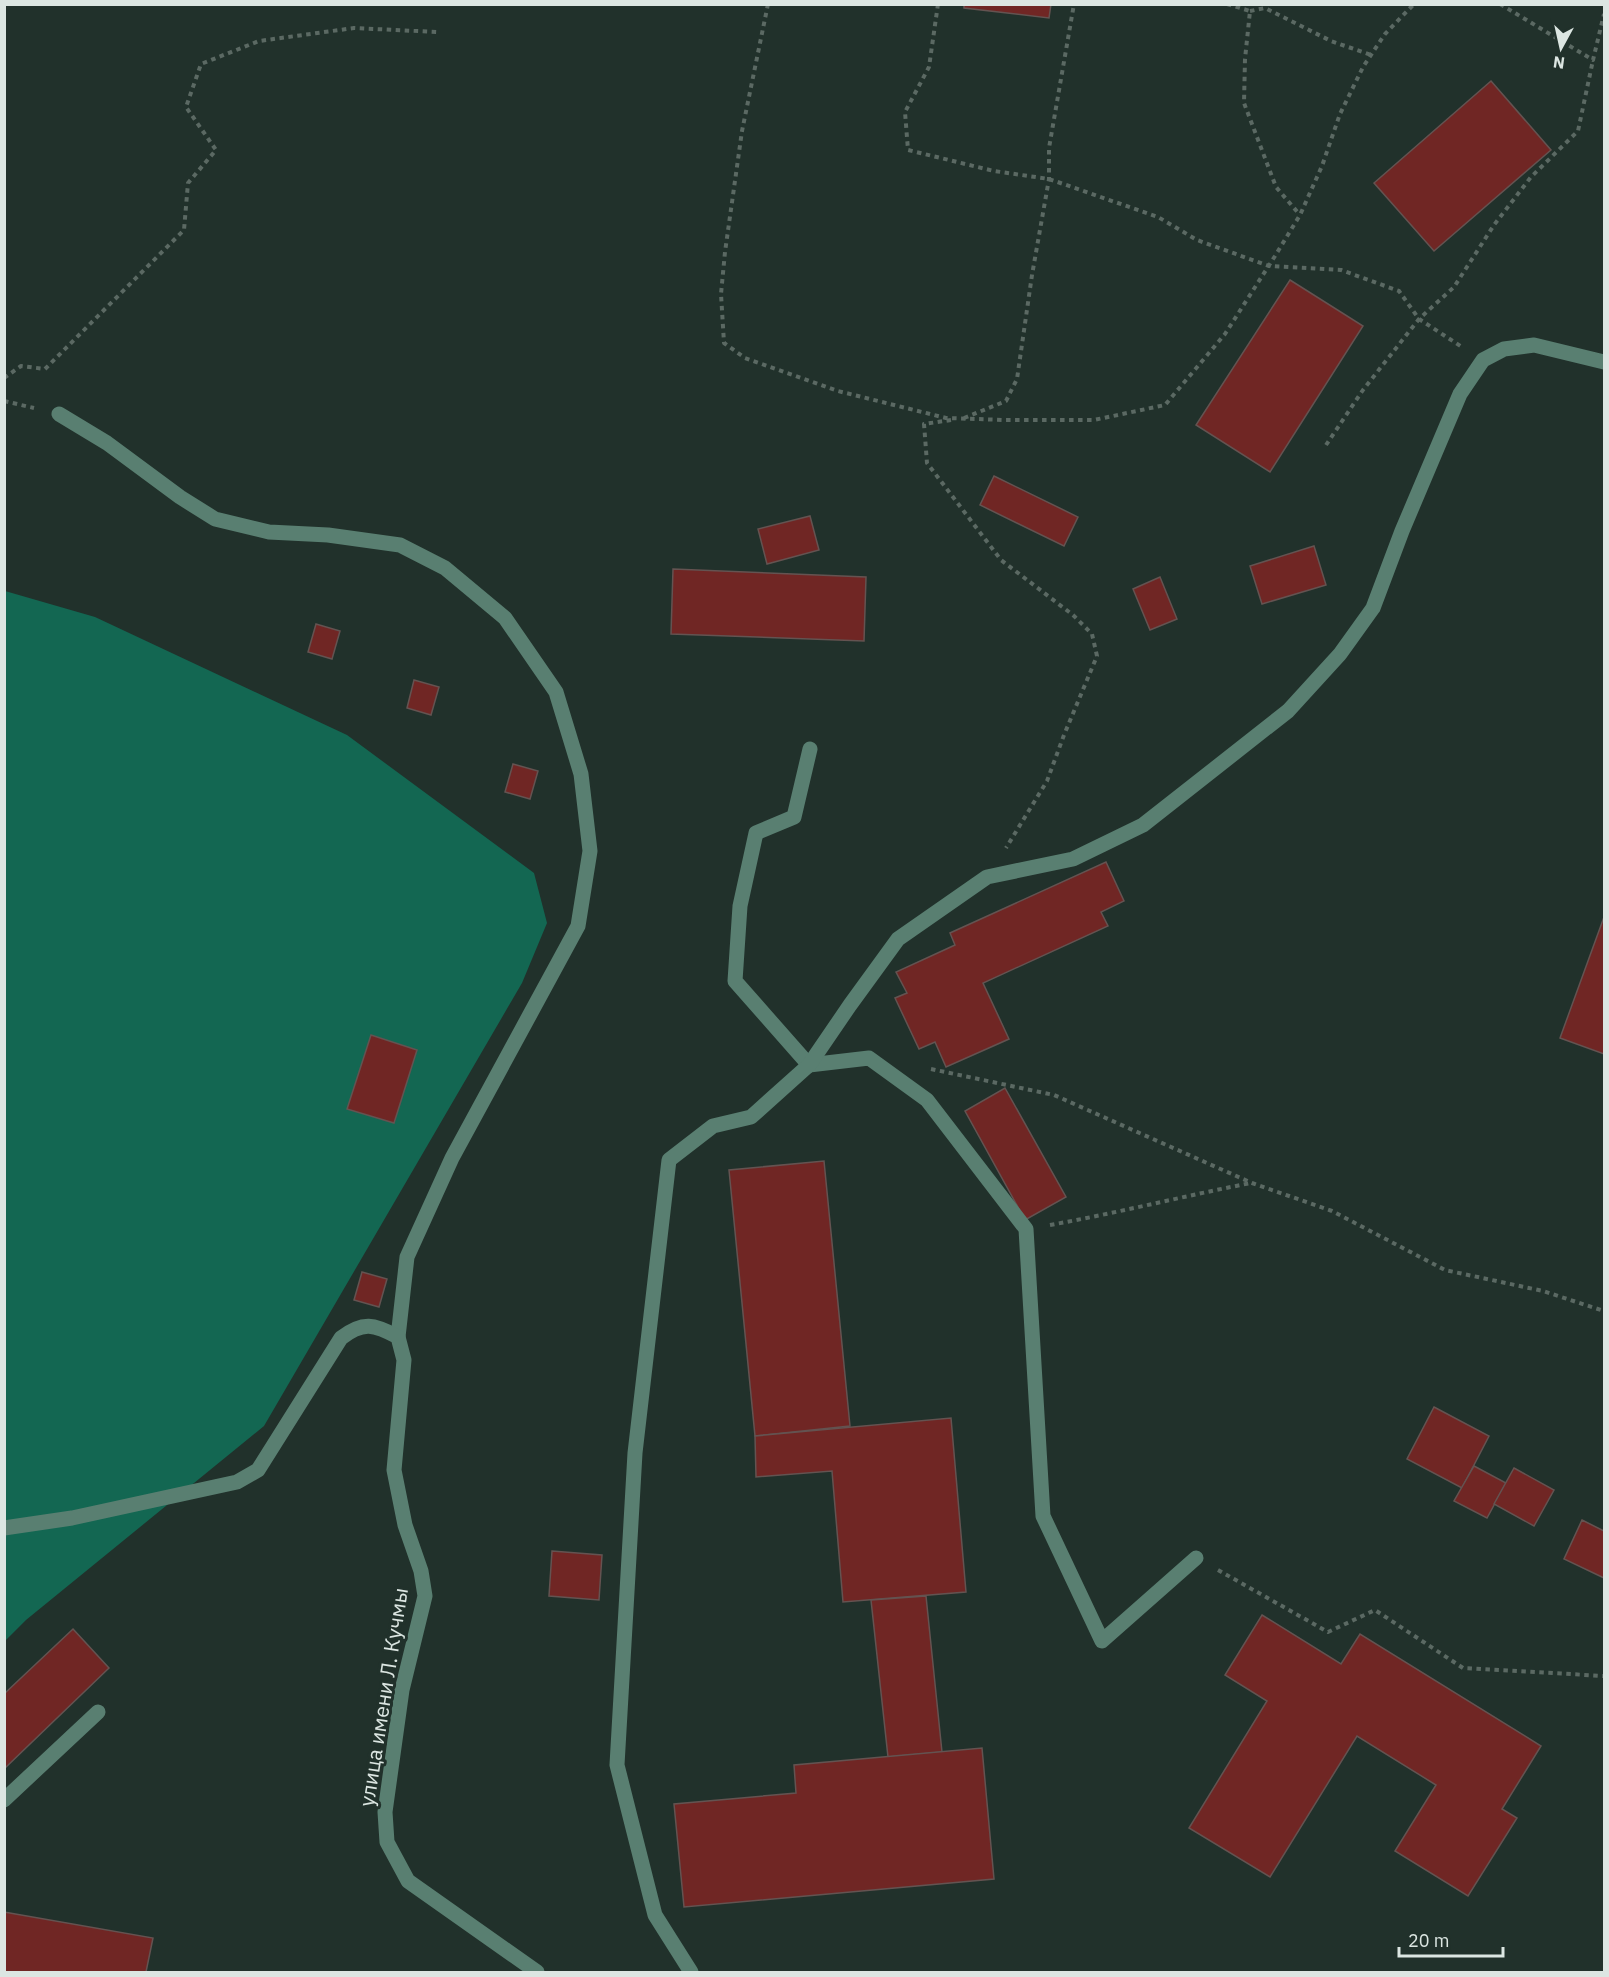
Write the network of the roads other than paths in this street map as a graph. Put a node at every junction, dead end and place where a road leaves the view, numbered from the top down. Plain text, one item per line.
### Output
1 (1605, 362) edge
2 (58, 414) road end
3 (810, 749) dead end
4 (809, 1065) junction
5 (398, 1337) junction
6 (4, 1528) edge
7 (1196, 1558) road end
8 (98, 1712) dead end
9 (4, 1800) edge
10 (537, 1972) edge
11 (691, 1972) edge

1 - 4 street
2 - 5 street, улица имени Л. Кучмы
3 - 4 street
4 - 7 street
4 - 11 street
5 - 6 street
5 - 10 street, улица имени Л. Кучмы
8 - 9 street

